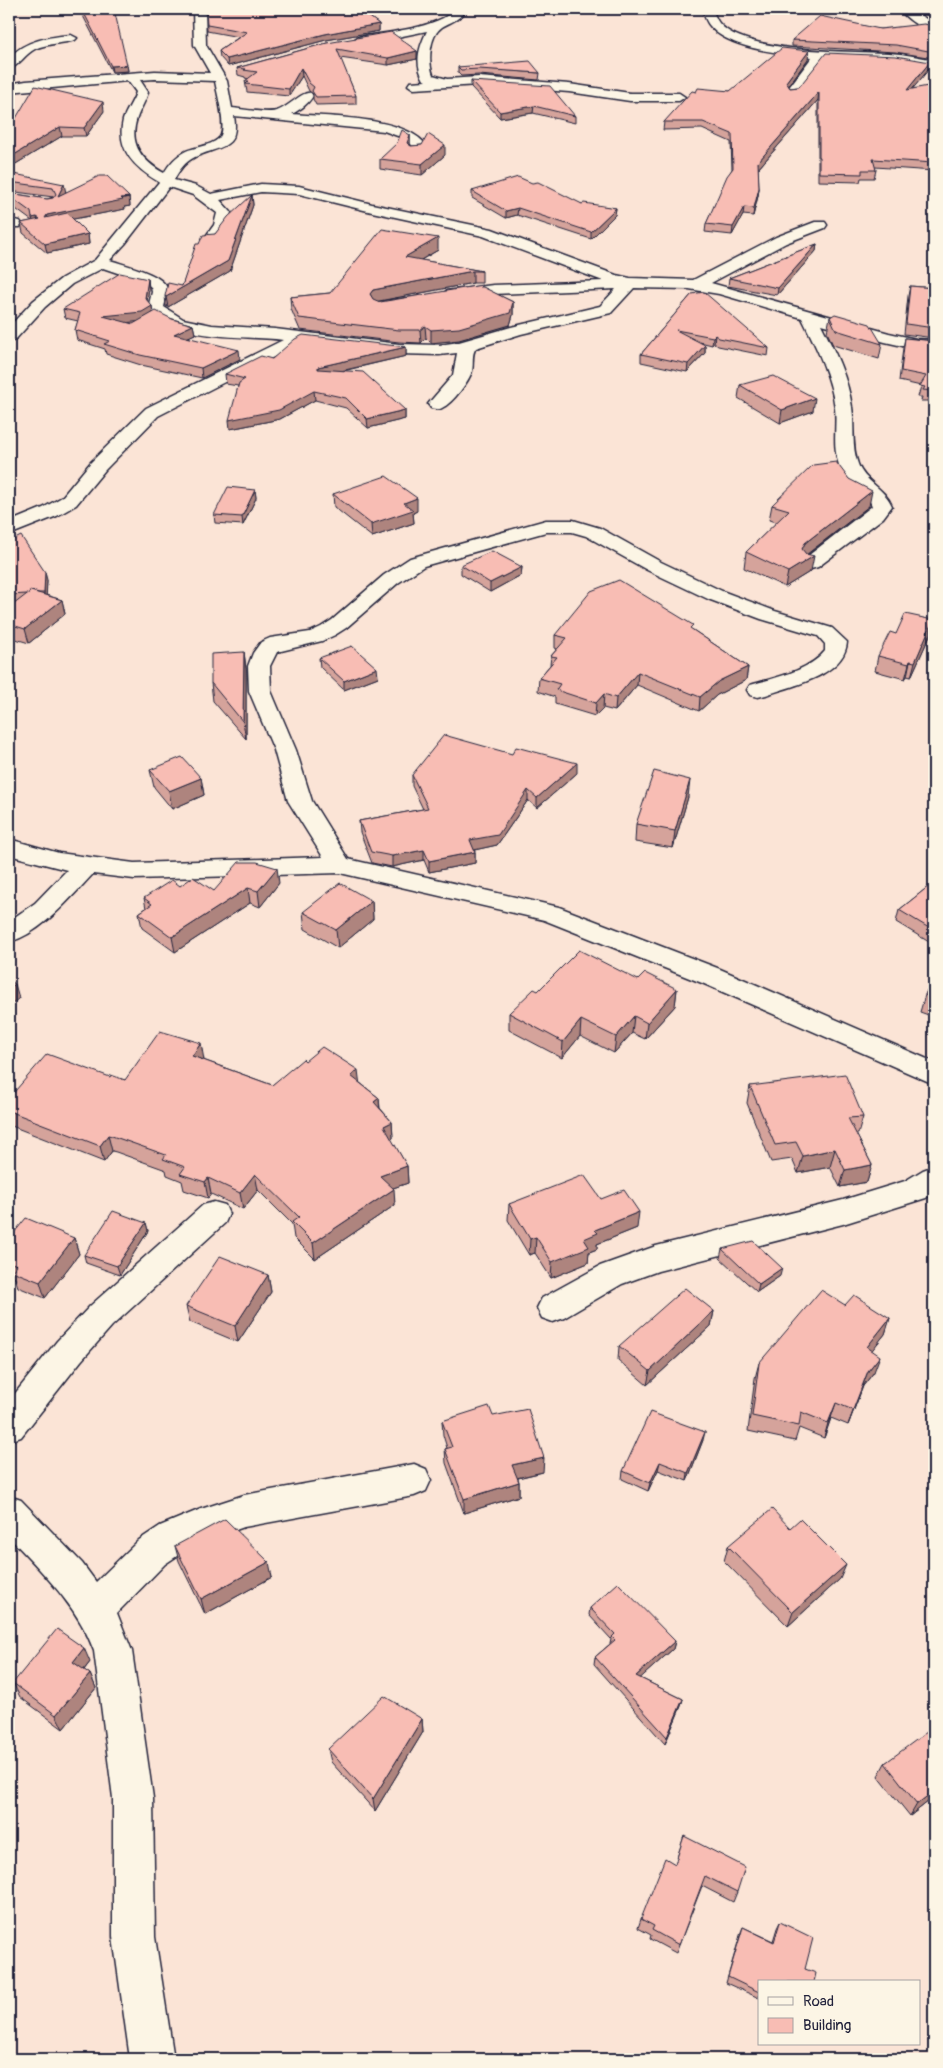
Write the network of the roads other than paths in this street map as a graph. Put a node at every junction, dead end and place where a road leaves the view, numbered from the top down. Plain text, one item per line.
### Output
1 (199, 9) edge
2 (461, 9) edge
3 (707, 9) edge
4 (905, 9) edge
5 (436, 26) junction
6 (931, 27) edge
7 (71, 38) dead end
8 (344, 43) edge
9 (820, 55) junction
10 (934, 64) edge
11 (9, 65) edge
12 (221, 75) junction
13 (132, 77) junction
14 (443, 82) junction
15 (414, 86) dead end
16 (9, 88) edge
17 (793, 90) edge
18 (308, 96) dead end
19 (679, 97) dead end
20 (226, 111) junction
21 (279, 116) junction
22 (416, 152) edge
23 (166, 181) junction
24 (211, 198) junction
25 (820, 225) dead end
26 (210, 240) edge
27 (102, 262) junction
28 (630, 283) junction
29 (696, 285) junction
30 (434, 297) edge
31 (809, 316) junction
32 (301, 336) junction
33 (9, 337) edge
34 (471, 343) junction
35 (934, 345) edge
36 (437, 404) dead end
37 (9, 529) edge
38 (810, 563) edge
39 (758, 690) dead end
40 (9, 847) edge
41 (340, 865) junction
42 (86, 866) junction
43 (9, 933) edge
44 (934, 1074) edge
45 (934, 1178) edge
46 (214, 1214) dead end
47 (553, 1308) dead end
48 (9, 1426) edge
49 (414, 1480) dead end
50 (9, 1512) edge
51 (94, 1610) junction
52 (152, 2059) edge

1 - 12 street
2 - 5 street
3 - 9 street
4 - 6 street
5 - 8 street
5 - 14 street
7 - 11 street
9 - 10 street
9 - 17 street
12 - 13 street
12 - 20 street
13 - 16 street
13 - 23 street
14 - 15 street
14 - 19 street
18 - 21 street
20 - 21 street
20 - 23 street
21 - 22 street
23 - 24 street
23 - 27 street
24 - 26 street
24 - 28 street
25 - 29 street
27 - 32 street
27 - 33 street
28 - 29 street
28 - 30 street
28 - 34 street
29 - 31 street
31 - 35 street
31 - 38 street
32 - 34 street
32 - 37 street
34 - 36 street
39 - 41 street
40 - 42 street
41 - 42 street
41 - 44 street
42 - 43 street
45 - 47 street
46 - 48 street
49 - 51 street
50 - 51 street
51 - 52 street

